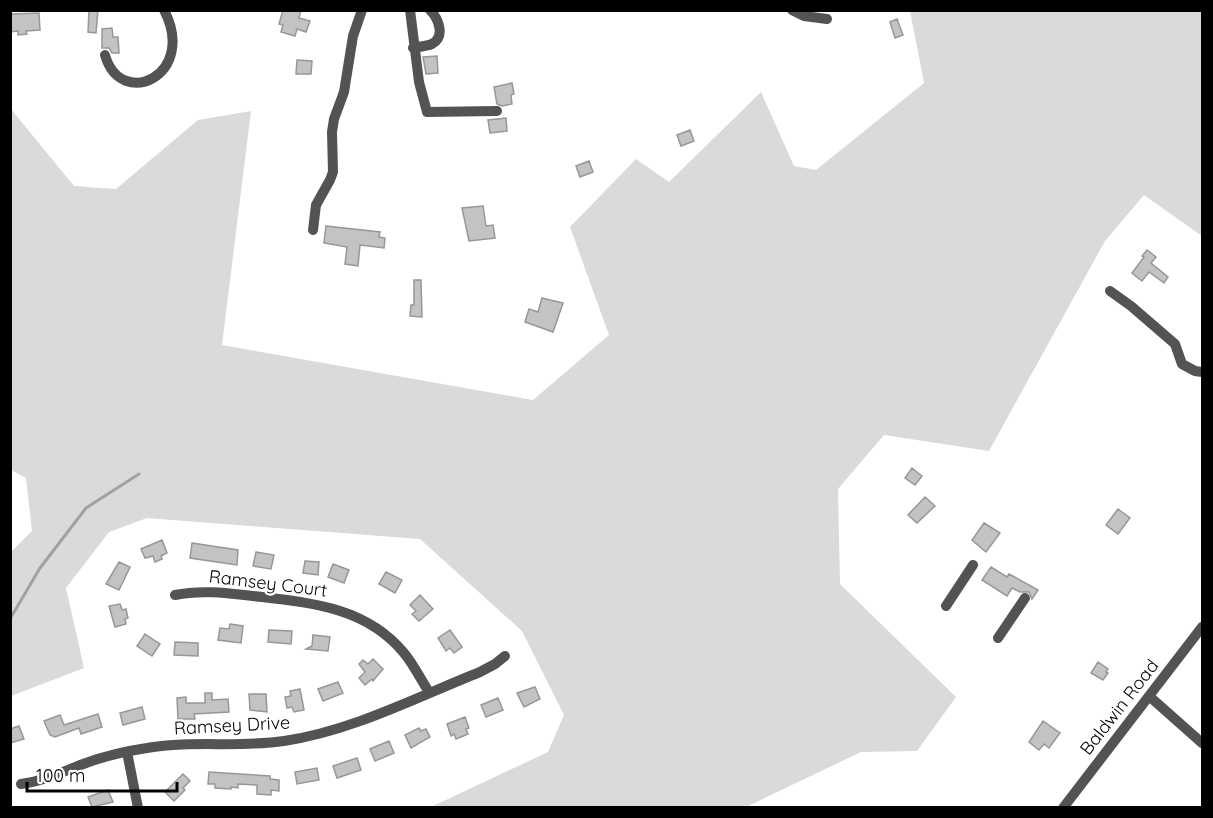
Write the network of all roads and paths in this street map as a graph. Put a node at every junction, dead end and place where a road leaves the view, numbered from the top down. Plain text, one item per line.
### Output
1 (164, 10) edge
2 (362, 10) edge
3 (410, 10) edge
4 (430, 10) edge
5 (792, 10) edge
6 (827, 19) dead end
7 (413, 48) junction
8 (105, 55) dead end
9 (497, 111) dead end
10 (312, 230) dead end
11 (1110, 291) dead end
12 (1203, 372) edge
13 (973, 565) dead end
14 (175, 595) dead end
15 (1025, 598) dead end
16 (946, 606) dead end
17 (1203, 627) edge
18 (999, 638) dead end
19 (505, 656) dead end
20 (429, 693) junction
21 (1149, 696) junction
22 (1203, 743) edge
23 (127, 752) junction
24 (21, 784) dead end
25 (138, 807) edge
26 (1063, 807) edge

1 - 8 street
2 - 10 street
3 - 7 street
4 - 7 street
5 - 6 street
7 - 9 street
11 - 12 street
13 - 16 street
14 - 20 street, Ramsey Court
15 - 18 street
17 - 21 street, Baldwin Road
19 - 20 street, Ramsey Drive
20 - 23 street, Ramsey Drive
21 - 22 street
21 - 26 street, Baldwin Road
23 - 24 street, Ramsey Drive
23 - 25 street

